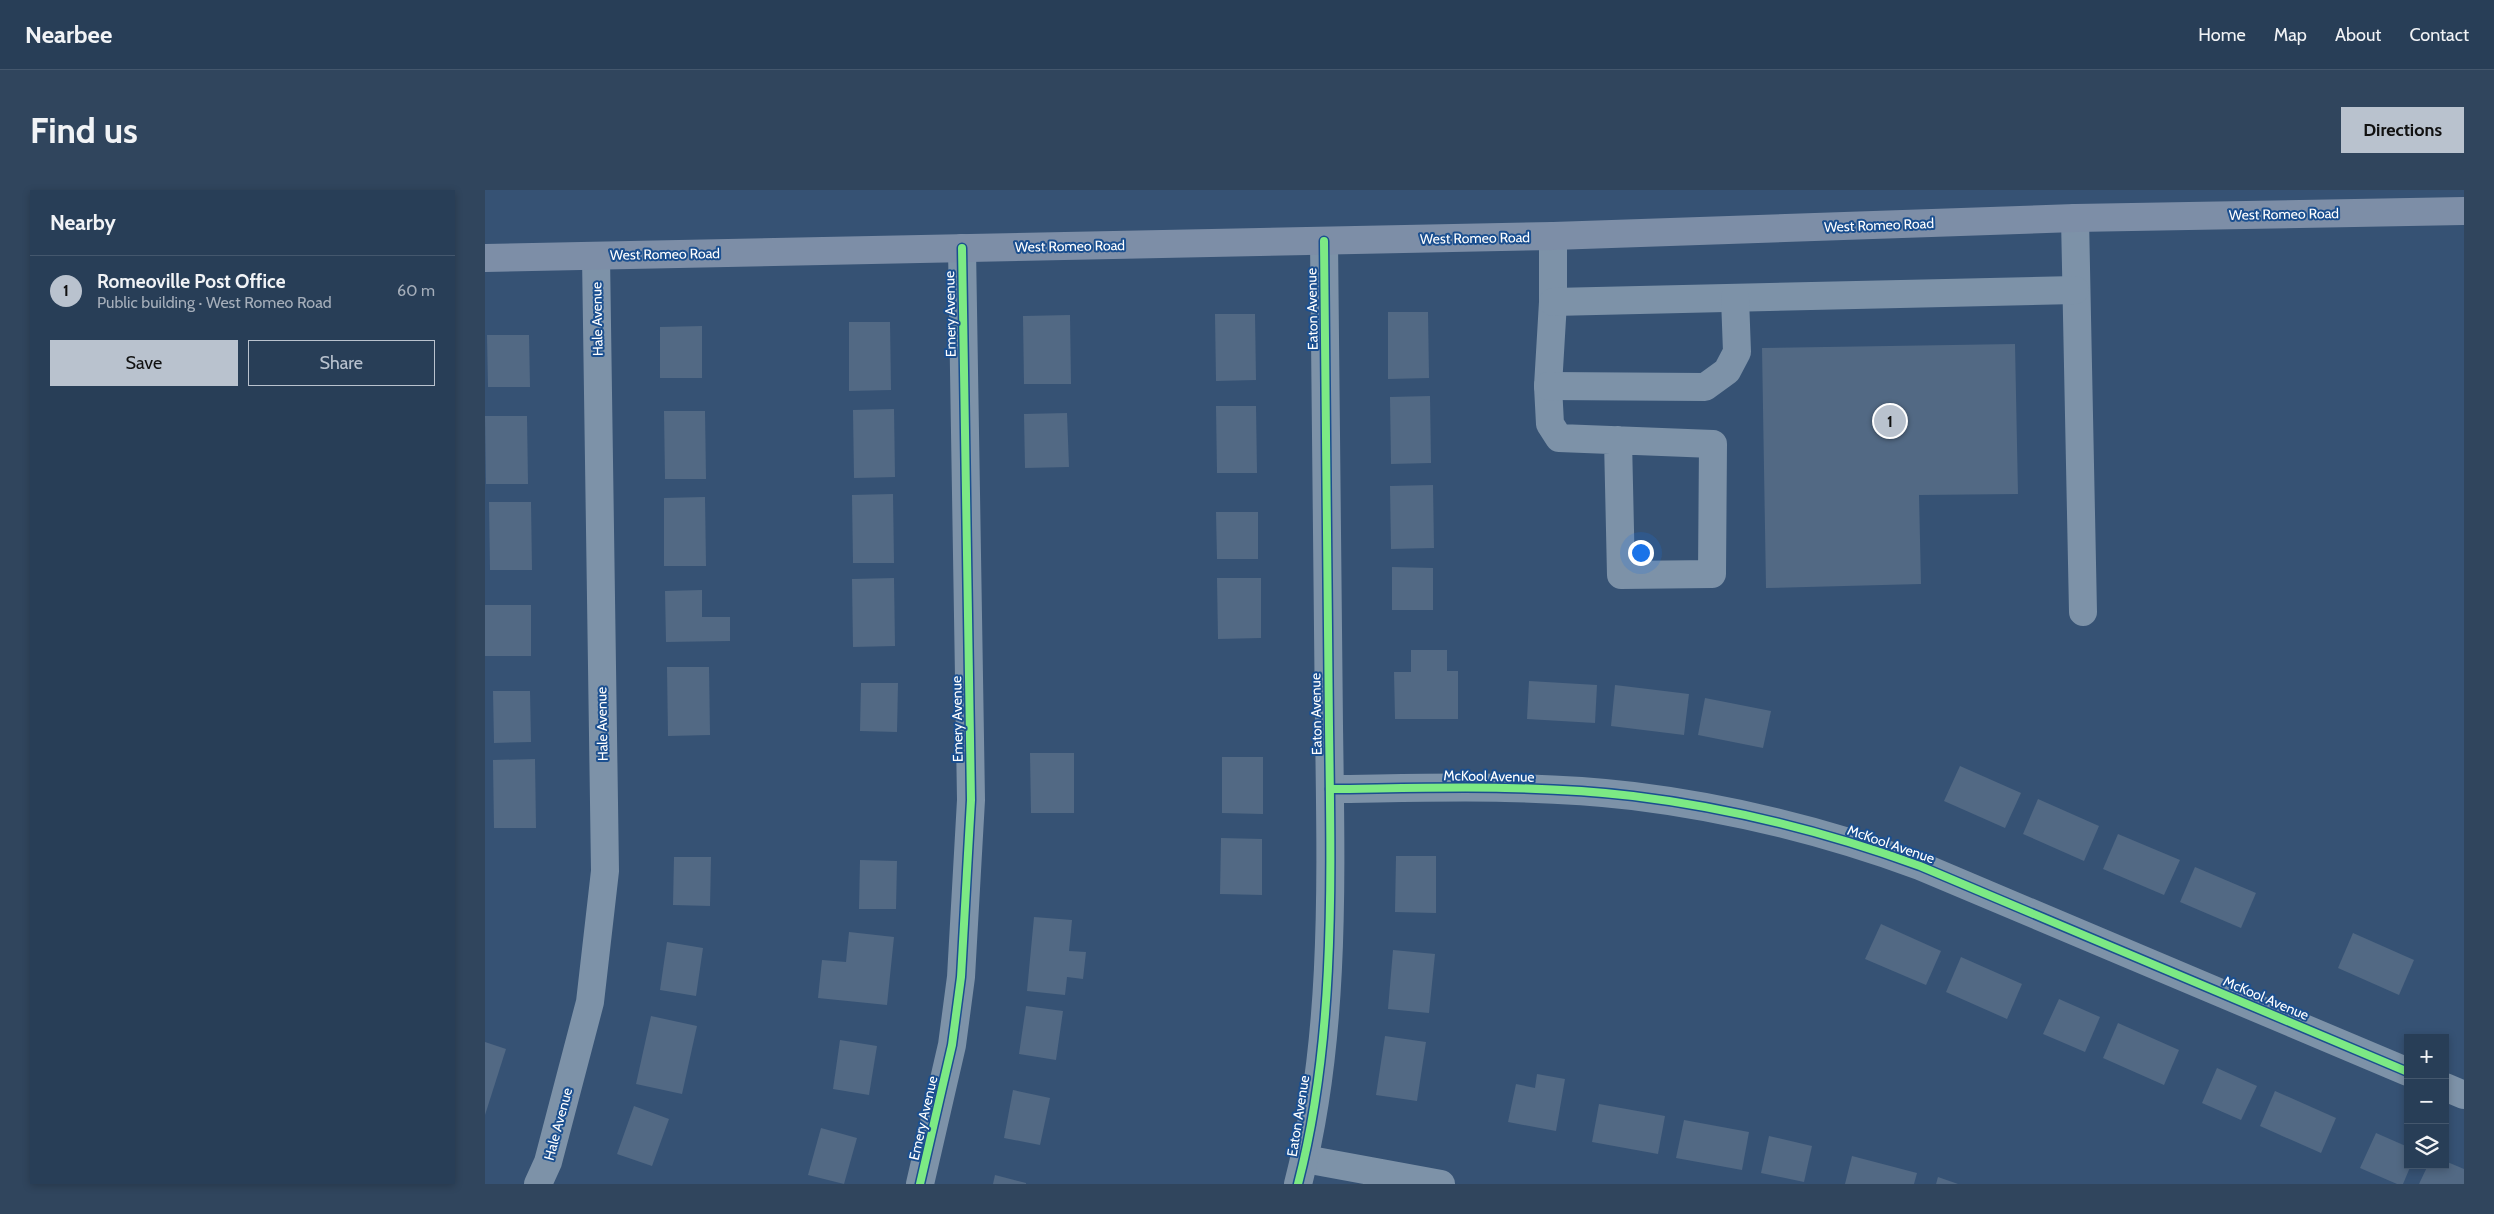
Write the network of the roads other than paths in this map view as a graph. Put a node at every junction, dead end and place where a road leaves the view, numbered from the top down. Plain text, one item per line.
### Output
1 (2464, 211) edge
2 (2075, 218) junction
3 (1553, 236) junction
4 (1324, 241) junction
5 (962, 248) junction
6 (596, 256) junction
7 (485, 258) edge
8 (2075, 290) junction
9 (1735, 298) junction
10 (1553, 302) junction
11 (1548, 386) junction
12 (1618, 440) junction
13 (2083, 612) dead end
14 (1330, 789) junction
15 (2404, 1070) edge
16 (2449, 1089) edge
17 (2464, 1095) edge
18 (1302, 1172) edge
19 (538, 1184) edge
20 (920, 1184) edge
21 (1441, 1184) edge

1 - 2 main road, West Romeo Road
2 - 3 main road, West Romeo Road
2 - 8 street
3 - 4 main road, West Romeo Road
3 - 10 street
4 - 5 main road, West Romeo Road
4 - 14 street, Eaton Avenue
5 - 6 main road, West Romeo Road
5 - 20 street, Emery Avenue
6 - 7 main road, West Romeo Road
6 - 19 street, Hale Avenue
8 - 9 street
8 - 13 street
9 - 10 street
9 - 11 street
10 - 11 street
11 - 12 street
12 - 12 street
14 - 15 street, McKool Avenue
14 - 18 street, Eaton Avenue
16 - 17 street
18 - 21 street

